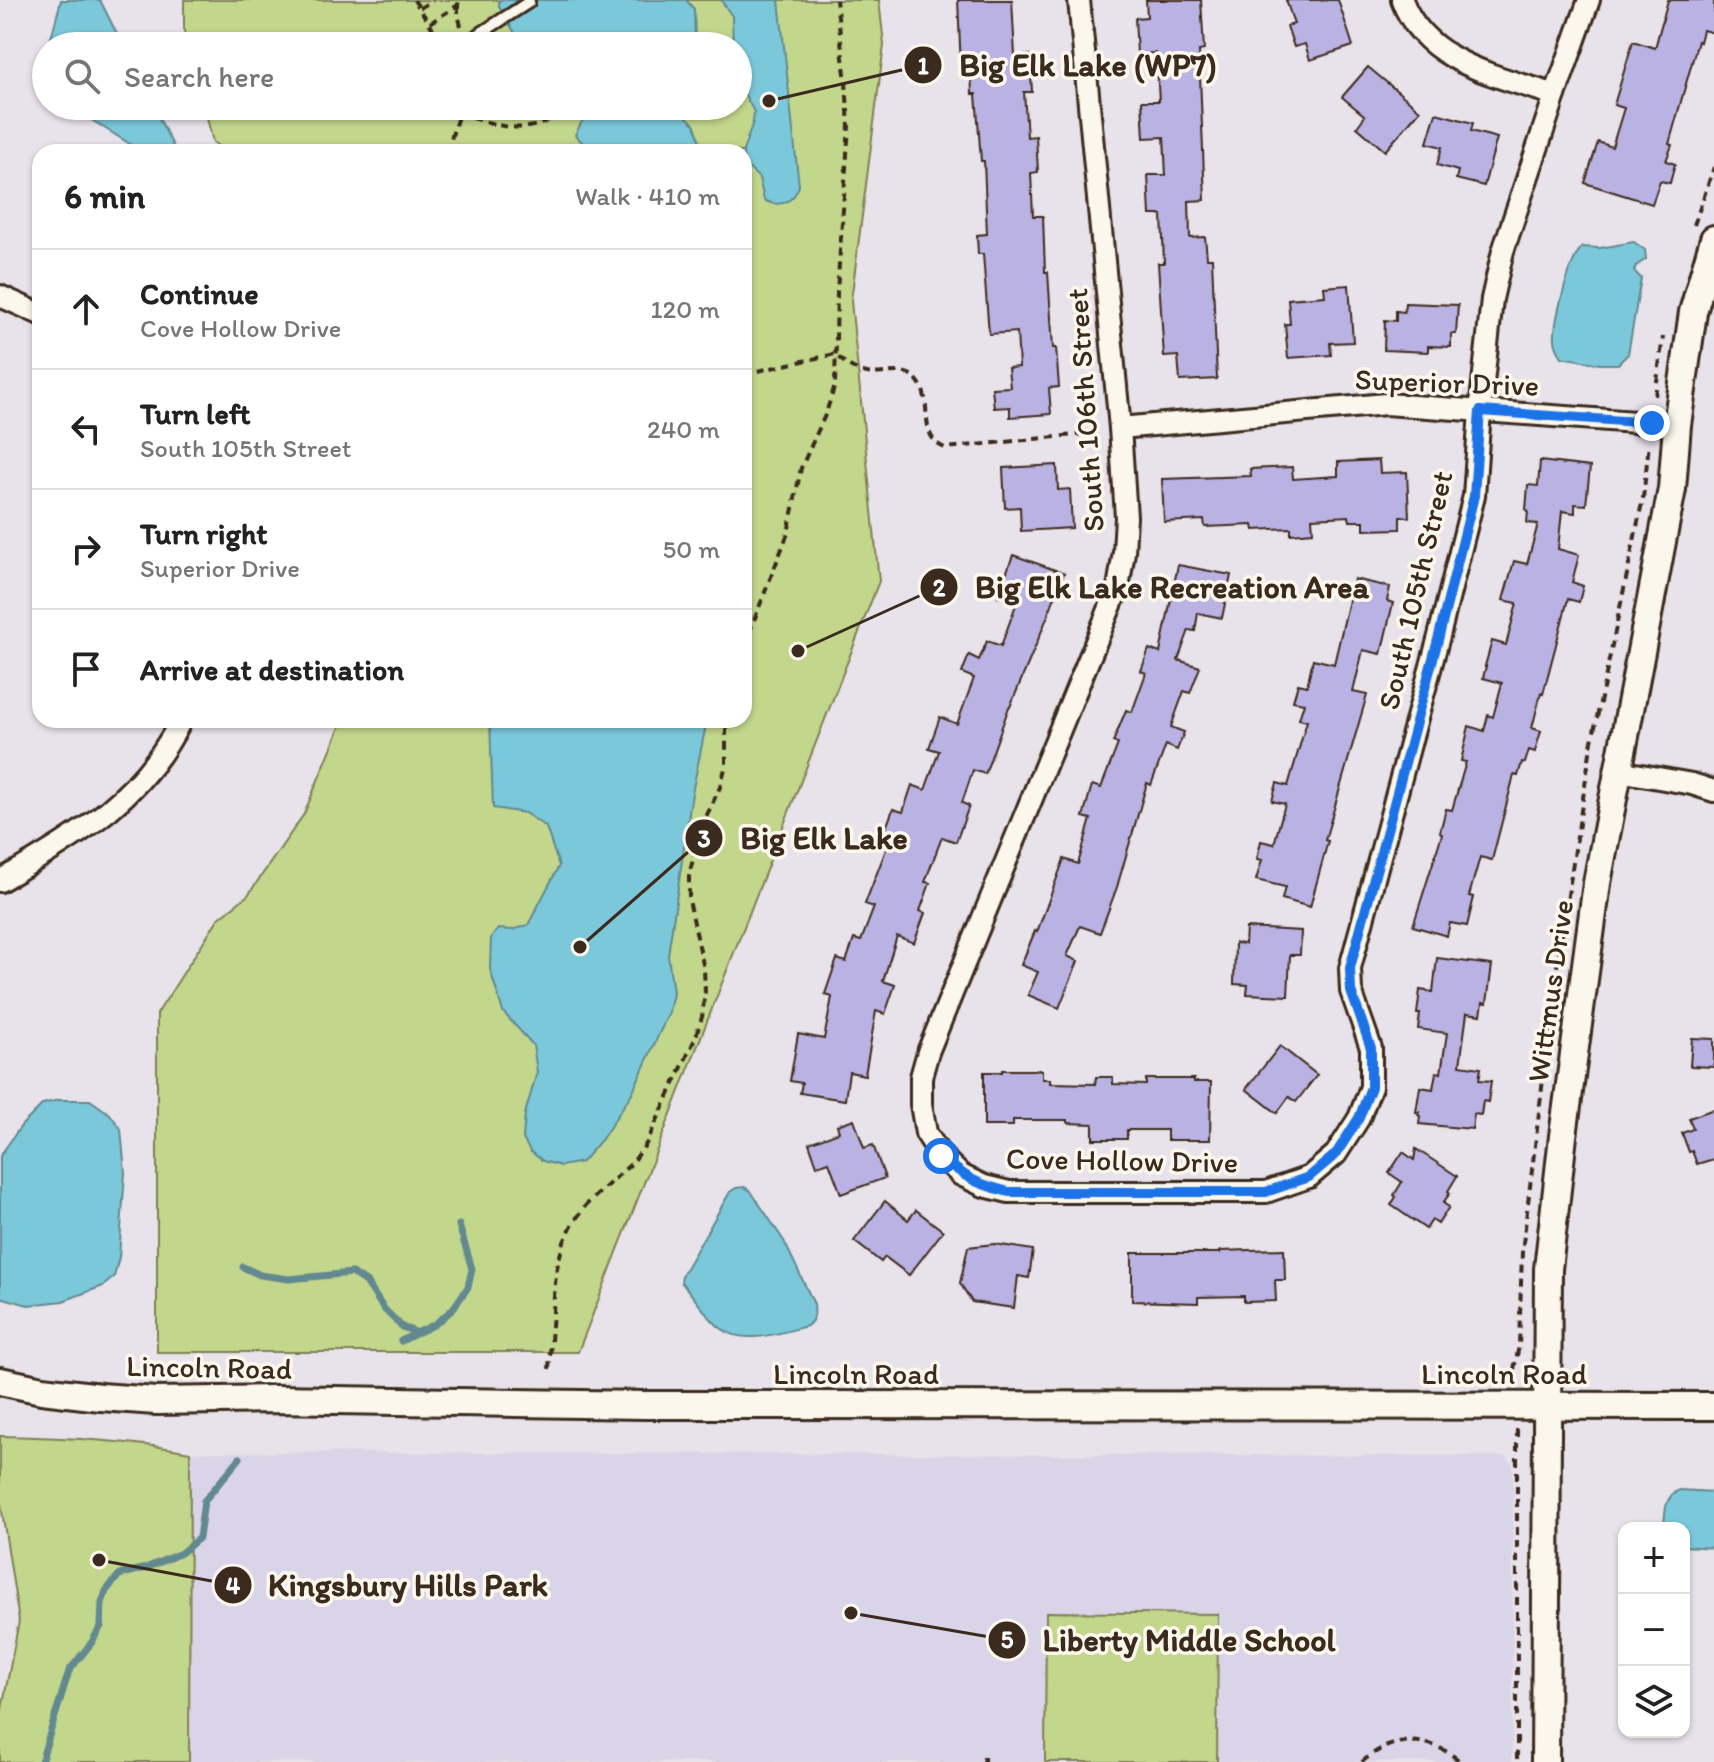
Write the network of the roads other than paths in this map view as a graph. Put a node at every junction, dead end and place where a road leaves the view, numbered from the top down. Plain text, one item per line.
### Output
1 (1079, 0) edge
2 (1402, 0) edge
3 (1589, 0) edge
4 (529, 2) edge
5 (482, 32) edge
6 (1555, 95) junction
7 (1714, 239) edge
8 (0, 296) edge
9 (32, 310) edge
10 (1480, 411) junction
11 (1677, 425) junction
12 (1120, 428) junction
13 (177, 728) edge
14 (1619, 771) junction
15 (1714, 791) edge
16 (0, 881) edge
17 (941, 1156) joint
18 (1309, 1177) joint
19 (0, 1381) edge
20 (1548, 1405) junction
21 (1714, 1406) edge
22 (1545, 1762) edge

1 - 12 street, South 106th Street
2 - 6 street
3 - 6 street, South 105th Street
4 - 5 lane
6 - 10 street, South 105th Street
7 - 11 street, Wittmus Drive
8 - 9 street
10 - 11 street, Superior Drive
10 - 12 street, Superior Drive
10 - 18 street, South 105th Street
11 - 14 street, Wittmus Drive
12 - 17 street, South 106th Street
13 - 16 street
14 - 15 street
14 - 20 street, Wittmus Drive
17 - 18 street, Cove Hollow Drive
19 - 20 street, Lincoln Road
20 - 21 street, Lincoln Road
20 - 22 street, Wittmus Drive

